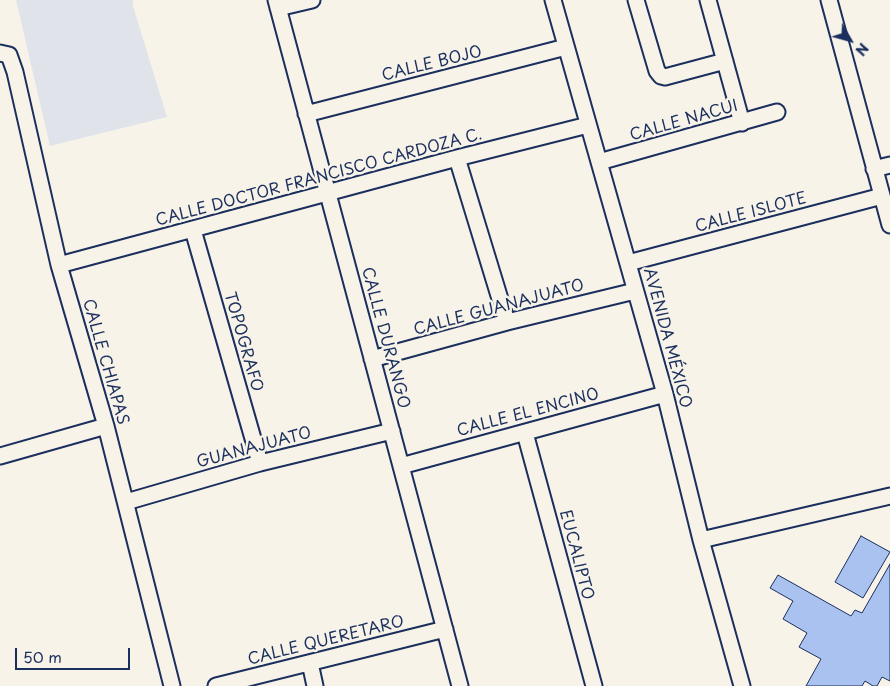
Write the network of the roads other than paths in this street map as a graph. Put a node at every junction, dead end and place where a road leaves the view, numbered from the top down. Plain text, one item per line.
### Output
1 (312, 0) edge
2 (553, 0) edge
3 (636, 0) edge
4 (708, 0) edge
5 (829, 0) edge
6 (277, 4) edge
7 (566, 47) junction
8 (0, 53) edge
9 (725, 61) junction
10 (777, 112) dead end
11 (306, 114) junction
12 (742, 123) junction
13 (588, 125) junction
14 (457, 158) junction
15 (599, 162) junction
16 (890, 165) edge
17 (874, 169) junction
18 (328, 193) junction
19 (882, 196) junction
20 (890, 225) edge
21 (193, 230) junction
22 (628, 263) junction
23 (59, 265) junction
24 (635, 291) junction
25 (507, 322) junction
26 (372, 359) junction
27 (665, 394) junction
28 (106, 426) junction
29 (392, 431) junction
30 (524, 433) junction
31 (0, 456) edge
32 (260, 463) junction
33 (401, 466) junction
34 (890, 496) edge
35 (126, 502) junction
36 (701, 540) junction
37 (445, 629) junction
38 (310, 663) junction
39 (172, 686) edge
40 (216, 686) edge
41 (316, 686) edge
42 (460, 686) edge
43 (594, 686) edge
44 (742, 686) edge

1 - 6 street
2 - 7 street, AVENIDA MÉXICO
3 - 9 street
4 - 9 street
5 - 17 street
6 - 11 street, CALLE DURANGO
7 - 11 street, CALLE BOJO
7 - 13 street, AVENIDA MÉXICO
8 - 23 street, CALLE CHIAPAS
9 - 12 street
10 - 12 street, CALLE NACUI
11 - 18 street, CALLE DURANGO
12 - 15 street, CALLE NACUI
13 - 14 street, CALLE DOCTOR FRANCISCO CARDOZA C.
13 - 15 street, AVENIDA MÉXICO
14 - 18 street, CALLE DOCTOR FRANCISCO CARDOZA C.
14 - 25 street
15 - 22 street, AVENIDA MÉXICO
16 - 17 street
17 - 19 street
18 - 21 street, CALLE DOCTOR FRANCISCO CARDOZA C.
18 - 26 street, CALLE DURANGO
19 - 20 street
19 - 22 street, CALLE ISLOTE
21 - 23 street, CALLE DOCTOR FRANCISCO CARDOZA C.
21 - 32 street, TOPOGRAFO
22 - 24 street, AVENIDA MÉXICO
23 - 28 street, CALLE CHIAPAS
24 - 25 street, CALLE GUANAJUATO
24 - 27 street, AVENIDA MÉXICO
25 - 26 street, CALLE GUANAJUATO
26 - 29 street, CALLE DURANGO
27 - 30 street, CALLE EL ENCINO
27 - 36 street, AVENIDA MÉXICO
28 - 31 street
28 - 35 street, CALLE CHIAPAS
29 - 32 street, GUANAJUATO
29 - 33 street, CALLE DURANGO
30 - 33 street, CALLE EL ENCINO
30 - 43 street, EUCALIPTO
32 - 35 street, GUANAJUATO
33 - 37 street, CALLE DURANGO
34 - 36 street
35 - 39 street, CALLE CHIAPAS
36 - 44 street, AVENIDA MÉXICO
37 - 38 street, CALLE QUERETARO
37 - 42 street, CALLE DURANGO
38 - 40 street, CALLE QUERETARO
38 - 41 street

